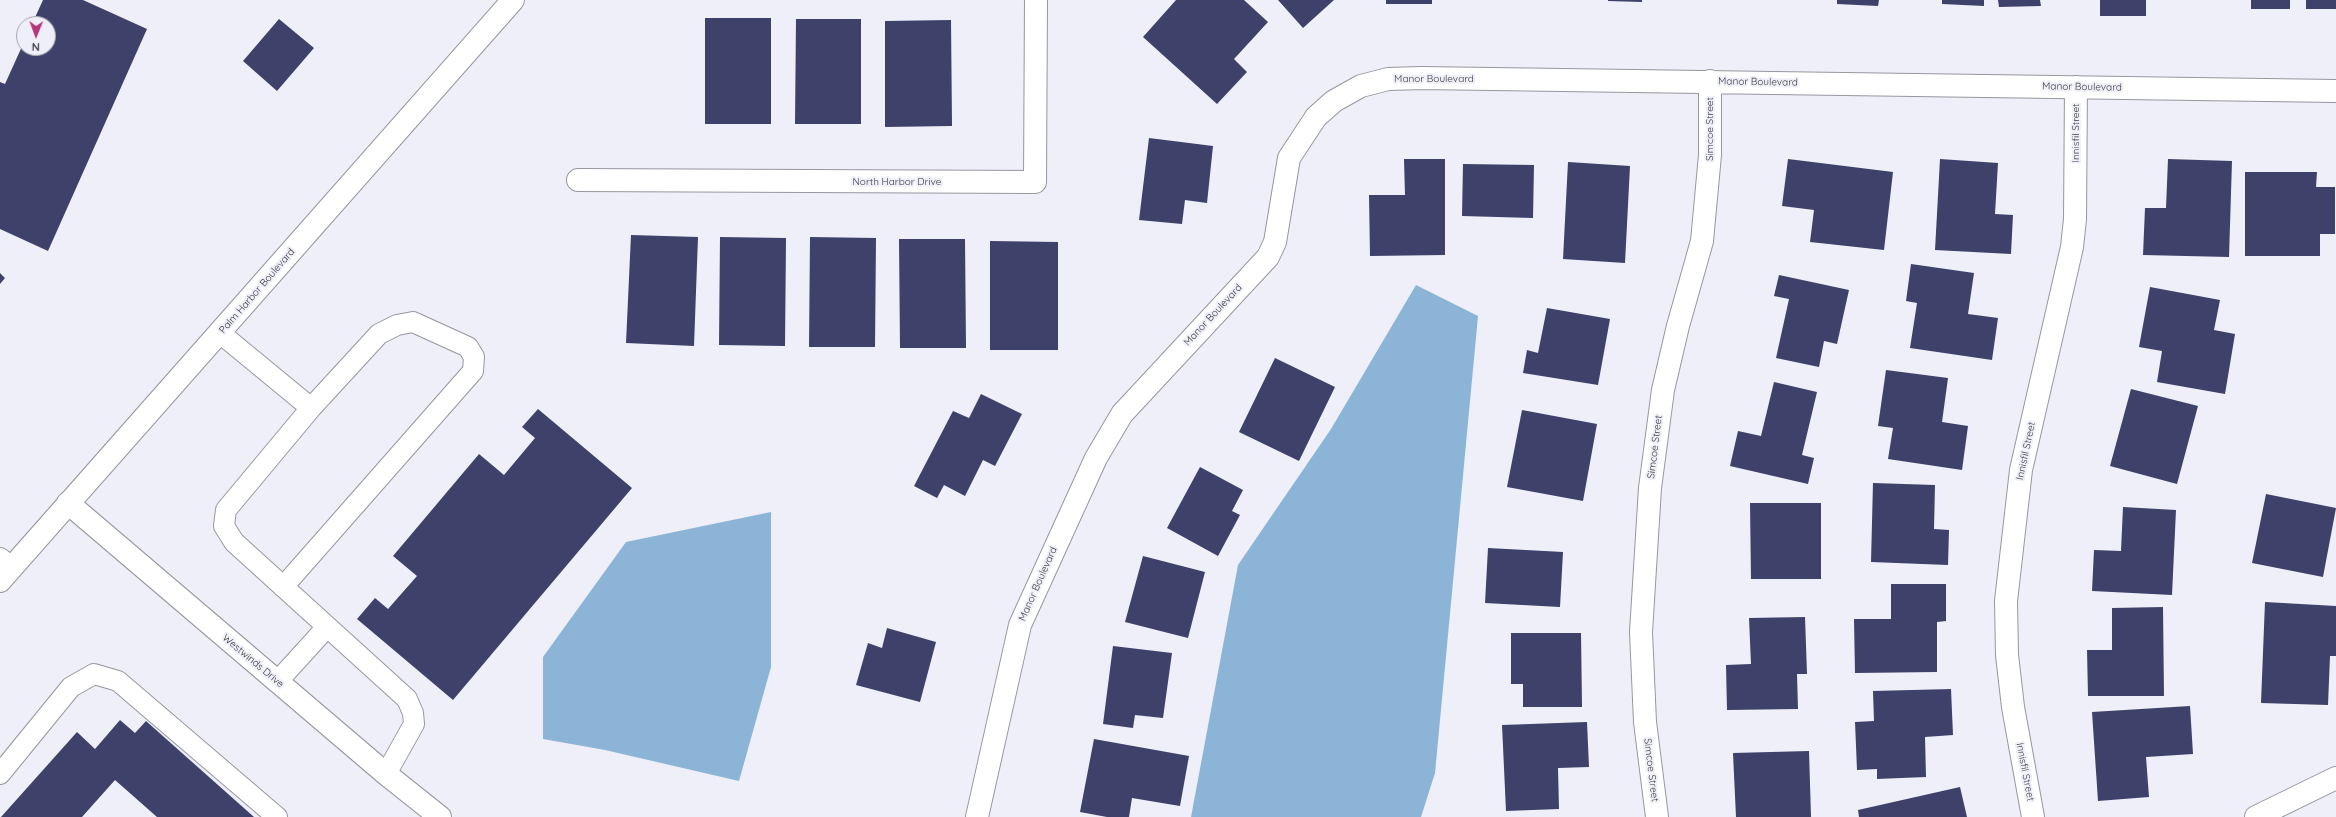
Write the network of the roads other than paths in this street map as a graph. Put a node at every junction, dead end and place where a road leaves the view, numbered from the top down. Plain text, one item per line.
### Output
1 (514, 0) edge
2 (1036, 0) edge
3 (1710, 81) junction
4 (2076, 87) junction
5 (2336, 91) edge
6 (578, 180) dead end
7 (220, 333) junction
8 (311, 408) junction
9 (68, 503) junction
10 (4, 569) edge
11 (284, 586) junction
12 (327, 627) junction
13 (277, 682) junction
14 (2, 766) edge
15 (386, 774) junction
16 (2336, 778) edge
17 (277, 817) edge
18 (440, 817) edge
19 (977, 817) edge
20 (1657, 817) edge
21 (2033, 817) edge
22 (2256, 817) edge

1 - 7 street, Palm Harbor Boulevard
2 - 6 street, North Harbor Drive
3 - 4 street, Manor Boulevard
3 - 19 street, Manor Boulevard
3 - 20 street, Simcoe Street
4 - 5 street, Manor Boulevard
4 - 21 street, Innisfil Street
7 - 8 lane
7 - 9 street, Palm Harbor Boulevard
8 - 11 lane
8 - 11 lane
9 - 10 street, Palm Harbor Boulevard
9 - 13 street, Westwinds Drive
11 - 12 lane
12 - 13 lane
12 - 15 lane
13 - 15 street, Westwinds Drive
14 - 17 lane
15 - 18 street, Westwinds Drive
16 - 22 street

